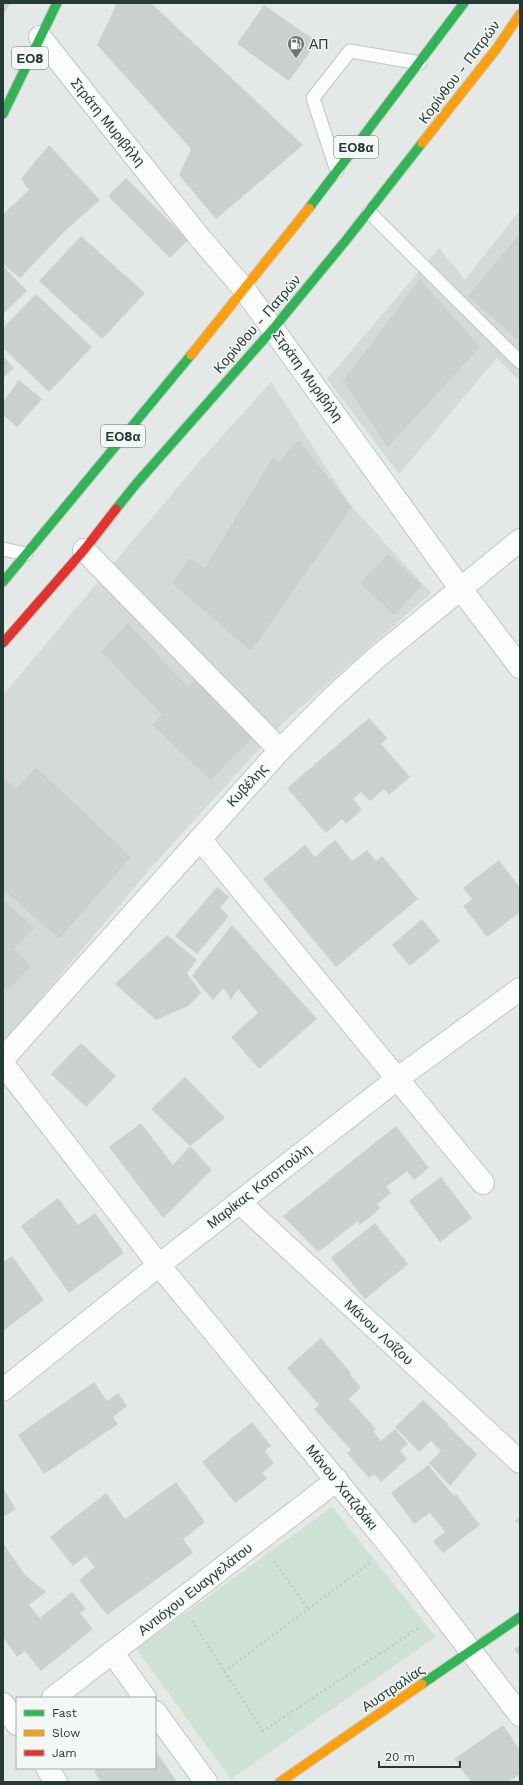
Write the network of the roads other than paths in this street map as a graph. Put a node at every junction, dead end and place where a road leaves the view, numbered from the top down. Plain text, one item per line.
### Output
1 (57, 3) edge
2 (464, 3) edge
3 (520, 14) edge
4 (40, 37) junction
5 (420, 63) junction
6 (3, 114) edge
7 (337, 171) junction
8 (369, 212) junction
9 (244, 289) junction
10 (273, 329) junction
11 (520, 362) edge
12 (520, 540) edge
13 (3, 549) edge
14 (84, 550) junction
15 (26, 554) junction
16 (3, 582) edge
17 (460, 588) junction
18 (3, 643) edge
19 (520, 667) edge
20 (280, 750) junction
21 (200, 839) junction
22 (520, 989) edge
23 (3, 1059) edge
24 (3, 1064) edge
25 (397, 1079) junction
26 (483, 1183) dead end
27 (239, 1202) junction
28 (159, 1265) junction
29 (3, 1390) edge
30 (520, 1462) edge
31 (337, 1480) junction
32 (520, 1617) edge
33 (472, 1651) junction
34 (112, 1652) junction
35 (54, 1697) edge
36 (144, 1697) edge
37 (3, 1704) edge
38 (156, 1713) edge
39 (520, 1715) edge
40 (16, 1723) edge
41 (16, 1725) edge
42 (3, 1736) edge
43 (48, 1769) edge
44 (56, 1782) edge
45 (206, 1782) edge
46 (280, 1782) edge

1 - 4 main road, ΕΟ8
2 - 5 main road, ΕΟ8α
3 - 8 main road, Κορίνθου - Πατρών / ΕΟ8α
4 - 6 main road, ΕΟ8
4 - 9 street, Στράτη Μυριβήλη
5 - 7 main road, ΕΟ8α
5 - 7 lane
7 - 9 main road, ΕΟ8α
8 - 10 main road, Κορίνθου - Πατρών / ΕΟ8α
8 - 11 lane
9 - 10 street, Στράτη Μυριβήλη
9 - 15 main road, ΕΟ8α
10 - 14 main road, Κορίνθου - Πατρών / ΕΟ8α
10 - 17 street, Στράτη Μυριβήλη
12 - 17 street, Κυβέλης
13 - 15 lane
14 - 18 main road, Κορίνθου - Πατρών / ΕΟ8α
14 - 20 street
15 - 16 main road, ΕΟ8α
17 - 19 street, Στράτη Μυριβήλη
17 - 20 street, Κυβέλης
20 - 21 street, Κυβέλης
21 - 23 street, Κυβέλης
21 - 25 street
22 - 25 street, Μαρίκας Κοτοπούλη
24 - 28 street, Μάνου Χατζιδάκι
25 - 26 street
25 - 27 street, Μαρίκας Κοτοπούλη
27 - 28 street, Μαρίκας Κοτοπούλη
27 - 30 street, Μάνου Λοΐζου
28 - 29 street, Μαρίκας Κοτοπούλη
28 - 31 street, Μάνου Χατζιδάκι
31 - 33 street, Μάνου Χατζιδάκι
31 - 34 street, Αντιόχου Ευαγγελάτου
32 - 33 main road, Αυστραλίας
33 - 39 street, Μάνου Χατζιδάκι
33 - 46 main road, Αυστραλίας
34 - 35 street, Αντιόχου Ευαγγελάτου
34 - 36 street
37 - 40 street
38 - 45 street
41 - 42 street
43 - 44 street

